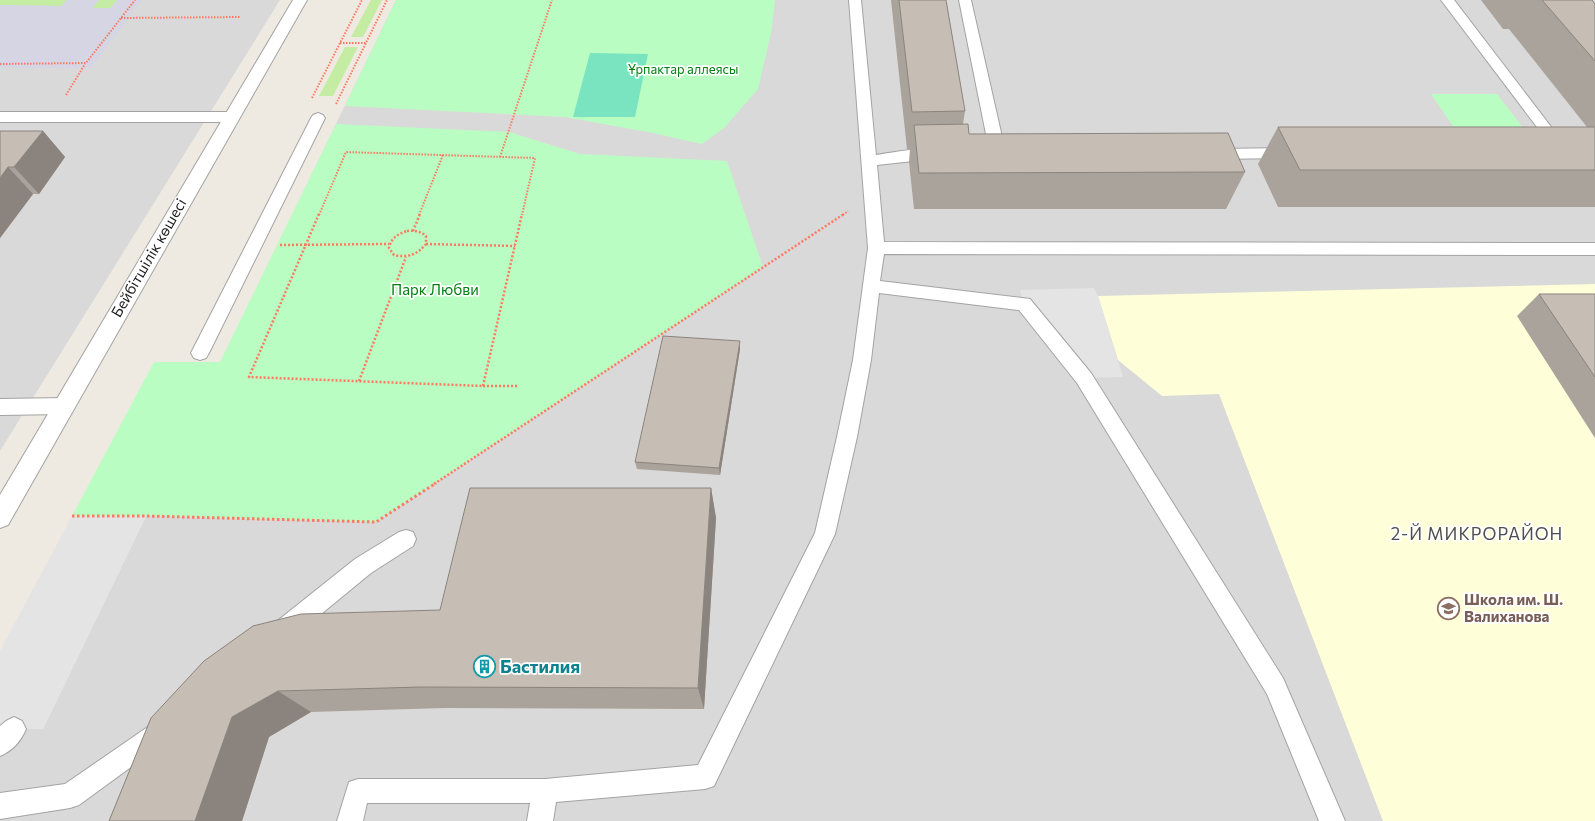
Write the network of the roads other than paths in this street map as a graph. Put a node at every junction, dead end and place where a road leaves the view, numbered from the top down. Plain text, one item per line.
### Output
1 (300, 0) edge
2 (855, 0) edge
3 (965, 0) edge
4 (1447, 0) edge
5 (231, 116) junction
6 (0, 117) edge
7 (318, 118) dead end
8 (1300, 153) edge
9 (1548, 153) edge
10 (998, 154) junction
11 (1014, 154) edge
12 (1197, 154) edge
13 (952, 155) edge
14 (982, 155) edge
15 (869, 161) junction
16 (876, 248) junction
17 (1595, 249) edge
18 (871, 286) junction
19 (200, 353) dead end
20 (64, 406) junction
21 (0, 407) edge
22 (0, 517) edge
23 (406, 539) dead end
24 (271, 641) edge
25 (175, 719) edge
26 (0, 729) edge
27 (0, 744) edge
28 (544, 791) junction
29 (0, 806) edge
30 (350, 821) edge
31 (540, 821) edge
32 (1332, 821) edge

1 - 5 street, Бейбітшілік көшесі
2 - 15 lane
3 - 10 lane
4 - 9 lane
5 - 6 lane
5 - 20 street, Бейбітшілік көшесі
7 - 19 lane
8 - 12 lane
10 - 11 lane
10 - 14 lane
13 - 15 lane
15 - 16 lane
16 - 17 lane
16 - 18 lane
18 - 28 lane
18 - 32 lane
20 - 21 lane
20 - 22 street, Бейбітшілік көшесі
23 - 24 lane
25 - 29 lane
26 - 27 lane
28 - 30 lane
28 - 31 lane

